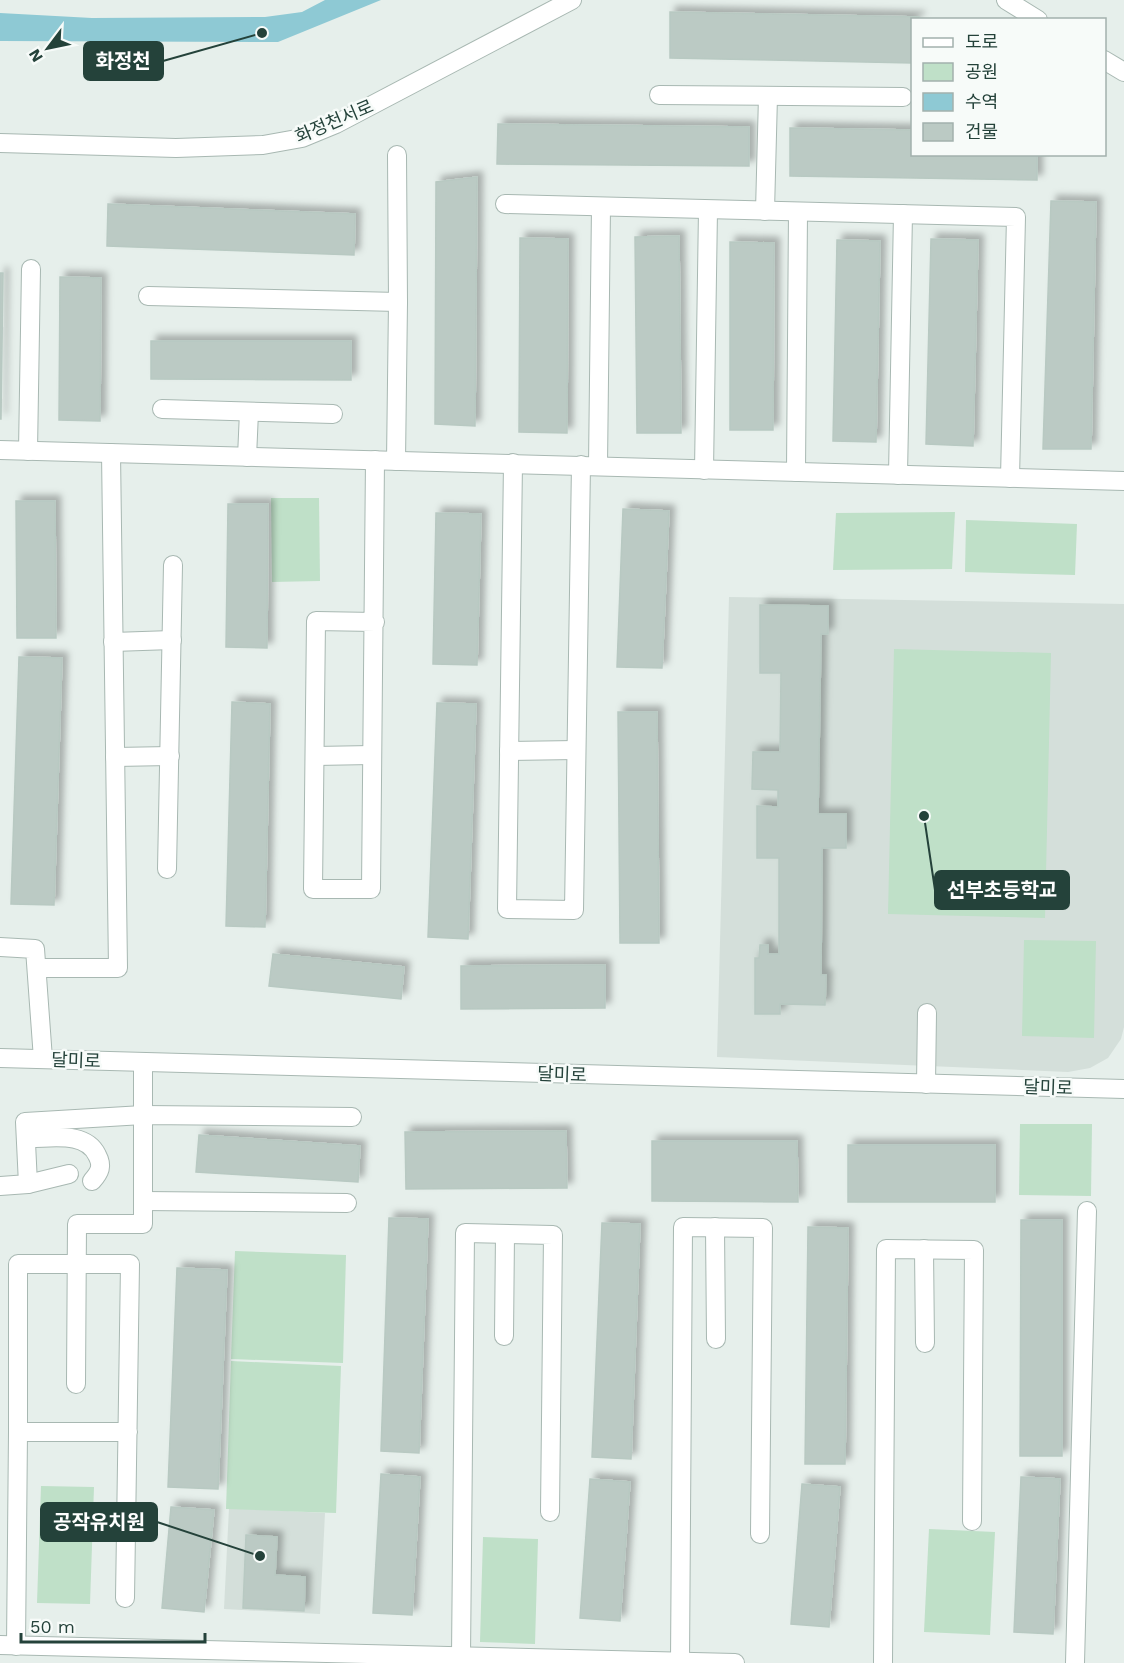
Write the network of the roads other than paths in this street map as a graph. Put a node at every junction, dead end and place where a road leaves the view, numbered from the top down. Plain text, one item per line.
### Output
1 (572, 0) edge
2 (1006, 0) edge
3 (1035, 18) edge
4 (1106, 61) edge
5 (1124, 72) edge
6 (659, 95) dead end
7 (768, 96) junction
8 (903, 97) dead end
9 (0, 143) edge
10 (397, 155) dead end
11 (505, 204) dead end
12 (601, 207) junction
13 (708, 210) junction
14 (765, 211) junction
15 (798, 212) junction
16 (903, 214) junction
17 (31, 269) dead end
18 (148, 296) dead end
19 (398, 302) junction
20 (162, 409) dead end
21 (249, 412) junction
22 (333, 414) dead end
23 (0, 450) edge
24 (28, 451) junction
25 (111, 453) junction
26 (247, 457) junction
27 (375, 460) junction
28 (396, 461) junction
29 (513, 463) junction
30 (589, 466) junction
31 (704, 470) junction
32 (796, 472) junction
33 (898, 474) junction
34 (1010, 478) junction
35 (1124, 481) edge
36 (173, 565) dead end
37 (375, 622) junction
38 (172, 640) junction
39 (113, 642) junction
40 (576, 750) junction
41 (509, 751) junction
42 (372, 755) junction
43 (170, 756) junction
44 (315, 756) junction
45 (115, 757) junction
46 (167, 869) dead end
47 (0, 947) edge
48 (37, 968) junction
49 (927, 1012) dead end
50 (0, 1058) edge
51 (43, 1059) junction
52 (143, 1062) junction
53 (926, 1084) junction
54 (1124, 1089) edge
55 (143, 1115) junction
56 (352, 1117) dead end
57 (26, 1138) junction
58 (69, 1174) dead end
59 (92, 1181) dead end
60 (28, 1184) junction
61 (0, 1186) edge
62 (143, 1201) junction
63 (347, 1203) dead end
64 (1087, 1211) dead end
65 (715, 1227) junction
66 (505, 1234) junction
67 (924, 1249) junction
68 (76, 1264) junction
69 (504, 1336) dead end
70 (716, 1339) dead end
71 (925, 1343) dead end
72 (76, 1384) dead end
73 (18, 1432) junction
74 (128, 1432) junction
75 (550, 1512) dead end
76 (972, 1521) dead end
77 (760, 1534) dead end
78 (125, 1598) dead end
79 (8, 1646) edge
80 (49, 1655) edge
81 (461, 1656) junction
82 (245, 1657) edge
83 (672, 1662) edge
84 (735, 1663) edge
85 (883, 1663) edge
86 (1075, 1663) edge

1 - 9 street, 화정천서로
2 - 3 street
4 - 5 street
6 - 7 street
7 - 8 street
7 - 14 street
10 - 19 street
11 - 12 street
12 - 13 street
12 - 30 street
13 - 14 street
13 - 31 street
14 - 15 street
15 - 16 street
15 - 32 street
16 - 33 street
16 - 34 street
17 - 24 street
18 - 19 street
19 - 28 street
20 - 21 street
21 - 22 street
21 - 26 street
23 - 24 street
24 - 25 street
25 - 26 street
25 - 39 street
26 - 27 street
27 - 28 street
27 - 37 street
28 - 29 street
29 - 30 street
29 - 41 street
30 - 31 street
30 - 40 street
31 - 32 street
32 - 33 street
33 - 34 street
34 - 35 street
36 - 38 street
37 - 42 street
37 - 44 street
38 - 39 street
38 - 43 street
39 - 45 street
40 - 41 street
40 - 41 street
42 - 44 street
42 - 44 street
43 - 45 street
43 - 46 street
45 - 48 street
47 - 48 street
48 - 51 street
49 - 53 street
50 - 51 street, 달미로
51 - 52 street, 달미로
52 - 53 street, 달미로
52 - 55 street
53 - 54 street, 달미로
55 - 56 street
55 - 57 street
55 - 62 street
57 - 59 street
57 - 60 street
58 - 60 street
60 - 61 street
62 - 63 street
62 - 68 street
64 - 86 street
65 - 70 street
65 - 77 street
65 - 83 street
66 - 69 street
66 - 75 street
66 - 81 street
67 - 71 street
67 - 76 street
67 - 85 street
68 - 72 street
68 - 73 street
68 - 74 street
73 - 74 street
73 - 79 street
74 - 78 street
79 - 80 street
80 - 82 street
81 - 82 street
81 - 83 street
83 - 84 street

